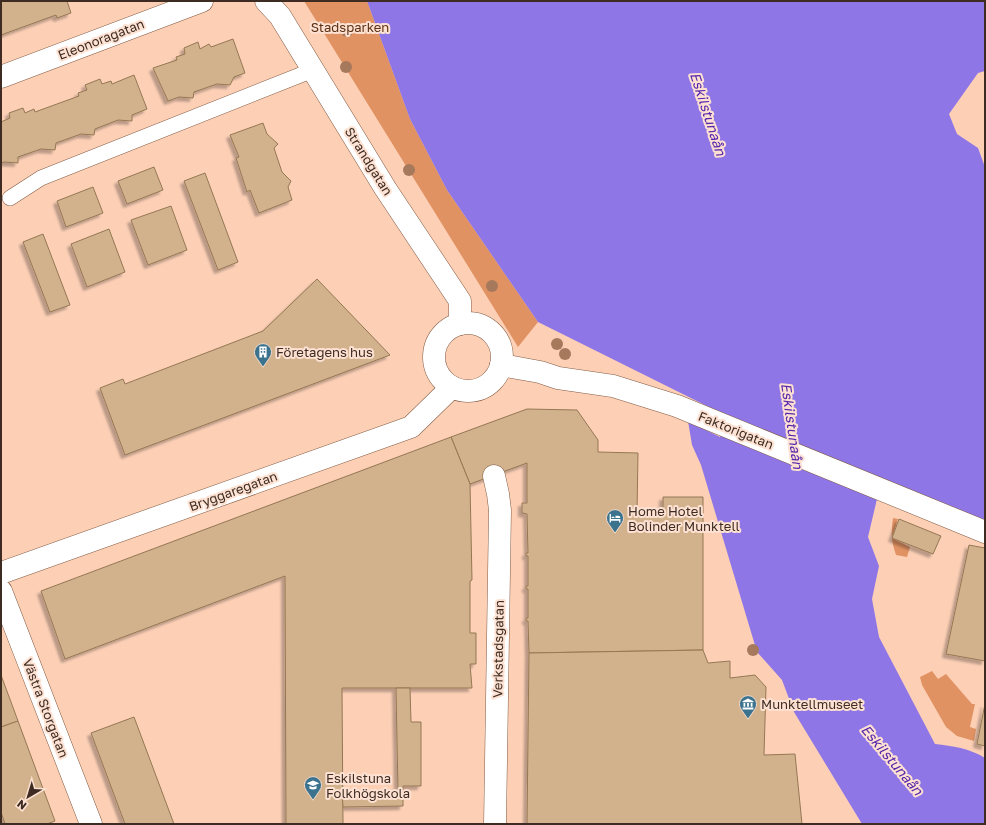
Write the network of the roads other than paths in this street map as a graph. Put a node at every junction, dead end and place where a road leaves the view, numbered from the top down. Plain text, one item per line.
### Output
1 (202, 1) edge
2 (266, 1) edge
3 (313, 70) junction
4 (1, 77) edge
5 (10, 198) dead end
6 (460, 324) junction
7 (501, 365) junction
8 (452, 387) junction
9 (494, 476) dead end
10 (985, 532) edge
11 (1, 573) edge
12 (1, 592) edge
13 (91, 824) edge
14 (495, 824) edge

1 - 4 street, Eleonoragatan
2 - 3 street, Strandgatan
3 - 5 lane
3 - 6 street, Strandgatan
6 - 7 street
6 - 8 street
7 - 8 street
7 - 10 street, Faktorigatan
8 - 11 street, Bryggaregatan
9 - 14 street, Verkstadsgatan
12 - 13 street, Västra Storgatan

